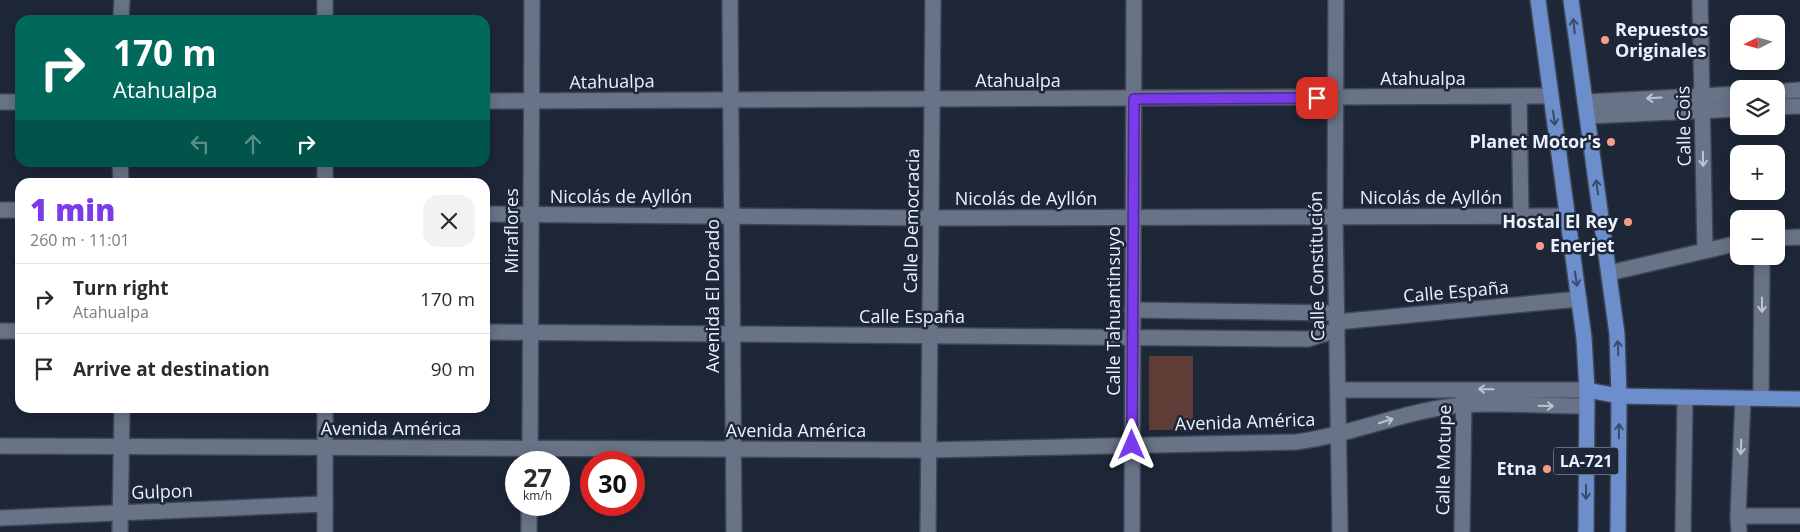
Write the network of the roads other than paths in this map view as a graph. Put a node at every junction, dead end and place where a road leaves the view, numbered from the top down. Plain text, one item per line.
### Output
1 (122, 0) edge
2 (326, 0) edge
3 (532, 0) edge
4 (730, 0) edge
5 (933, 0) edge
6 (1134, 0) edge
7 (1336, 0) edge
8 (1538, 0) edge
9 (1571, 0) edge
10 (1700, 0) edge
11 (121, 15) edge
12 (325, 15) edge
13 (1800, 90) edge
14 (1785, 91) edge
15 (1519, 96) junction
16 (1550, 96) junction
17 (1730, 96) edge
18 (1336, 98) junction
19 (730, 99) junction
20 (1134, 99) junction
21 (932, 100) junction
22 (0, 102) edge
23 (15, 102) edge
24 (490, 102) edge
25 (532, 102) junction
26 (1702, 103) junction
27 (1800, 106) edge
28 (1785, 107) edge
29 (1730, 108) edge
30 (1586, 109) junction
31 (0, 210) edge
32 (15, 210) edge
33 (490, 214) edge
34 (531, 215) junction
35 (732, 216) junction
36 (1521, 216) junction
37 (1568, 216) junction
38 (1133, 217) junction
39 (1335, 217) junction
40 (930, 218) junction
41 (1800, 236) edge
42 (1785, 237) edge
43 (1730, 245) edge
44 (1705, 250) junction
45 (1762, 265) edge
46 (1609, 272) junction
47 (1579, 299) junction
48 (1132, 310) junction
49 (1337, 322) junction
50 (0, 331) edge
51 (15, 331) edge
52 (530, 331) junction
53 (490, 332) edge
54 (732, 334) junction
55 (929, 336) junction
56 (1132, 336) junction
57 (1464, 389) junction
58 (1338, 390) junction
59 (1587, 390) junction
60 (1619, 396) junction
61 (1685, 398) junction
62 (1743, 398) junction
63 (1762, 398) junction
64 (1800, 399) edge
65 (1464, 405) junction
66 (1587, 406) junction
67 (122, 413) edge
68 (325, 413) edge
69 (1338, 434) junction
70 (1132, 445) junction
71 (0, 446) edge
72 (121, 446) junction
73 (325, 448) junction
74 (733, 450) junction
75 (928, 450) junction
76 (530, 451) edge
77 (505, 455) edge
78 (570, 455) edge
79 (325, 504) junction
80 (121, 512) junction
81 (529, 516) edge
82 (1738, 516) junction
83 (1800, 516) edge
84 (0, 518) edge
85 (120, 532) edge
86 (325, 532) edge
87 (529, 532) edge
88 (734, 532) edge
89 (928, 532) edge
90 (1132, 532) edge
91 (1340, 532) edge
92 (1462, 532) edge
93 (1586, 532) edge
94 (1618, 532) edge
95 (1684, 532) edge
96 (1739, 532) edge

1 - 11 street
2 - 12 street
3 - 25 street, Miraflores
4 - 19 street, Avenida El Dorado
5 - 21 street, Calle Democracia
6 - 20 street, Calle Tahuantinsuyo
7 - 18 street, Calle Constitución
8 - 16 main road
30 -> 9 main road
10 - 26 street, Calle Cois
13 - 14 street
15 - 16 street, Atahualpa
15 - 18 street, Atahualpa
15 - 36 street
16 -> 37 main road
17 - 26 street
18 - 20 street, Atahualpa
18 - 39 street, Calle Constitución
19 - 21 street, Atahualpa
19 - 25 street, Atahualpa
19 - 35 street, Avenida El Dorado
20 - 21 street, Atahualpa
20 - 38 street, Calle Tahuantinsuyo
21 - 40 street, Calle Democracia
22 - 23 street
24 - 25 street, Atahualpa
25 - 34 street, Miraflores
26 - 29 street
26 - 30 street
26 -> 44 street, Calle Cois
27 - 28 street
46 -> 30 main road
31 - 32 street
33 - 34 street, Nicolás de Ayllón
34 - 35 street, Nicolás de Ayllón
34 - 52 street, Miraflores
35 - 40 street, Nicolás de Ayllón
35 - 54 street, Avenida El Dorado
36 - 37 street, Nicolás de Ayllón
36 - 39 street, Nicolás de Ayllón
37 -> 47 main road
38 - 39 street, Nicolás de Ayllón
38 - 40 street, Nicolás de Ayllón
38 - 48 street, Calle Tahuantinsuyo
39 - 49 street, Calle Constitución
40 - 55 street, Calle Democracia
41 - 42 street
43 - 44 street
44 - 46 street
45 -> 63 street
60 -> 46 main road
47 - 49 street, Calle España
47 - 59 main road
48 - 49 street, Calle España
48 - 56 street, Calle Tahuantinsuyo
49 - 56 street, Calle España
49 - 58 street, Calle Constitución
50 - 51 street
52 - 53 street, Calle España
52 - 54 street, Calle España
52 - 76 street, Miraflores
54 - 55 street, Calle España
54 - 74 street, Avenida El Dorado
55 - 56 street, Calle España
55 - 75 street, Calle Democracia
56 - 70 street, Calle Tahuantinsuyo
57 - 58 street
59 -> 57 street
57 - 65 street, Calle Motupe
58 - 69 street, Calle Constitución
59 - 60 main road
59 - 66 main road, LA-721
60 - 61 main road
60 - 66 main road
94 -> 60 main road, LA-721
61 - 62 main road
61 - 95 street
62 - 63 main road
62 -> 82 street
63 - 64 main road
65 -> 66 street, Avenida América
69 -> 65 street, Avenida América
65 - 92 street, Calle Motupe
66 -> 93 main road, LA-721
67 - 72 street
68 - 73 street
69 - 70 street, Avenida América
69 - 91 street, Calle Constitución
70 - 75 street, Avenida América
70 - 90 street, Calle Tahuantinsuyo
71 - 72 street, Avenida América
72 - 73 street, Avenida América
72 - 80 street
73 - 77 street, Avenida América
73 - 79 street
74 - 75 street, Avenida América
74 - 78 street, Avenida América
74 - 88 street, Avenida El Dorado
75 - 89 street, Calle Democracia
79 - 80 street, Gulpon
79 - 86 street
80 - 84 street, Gulpon
80 - 85 street
81 - 87 street
82 - 83 street
82 - 96 street

